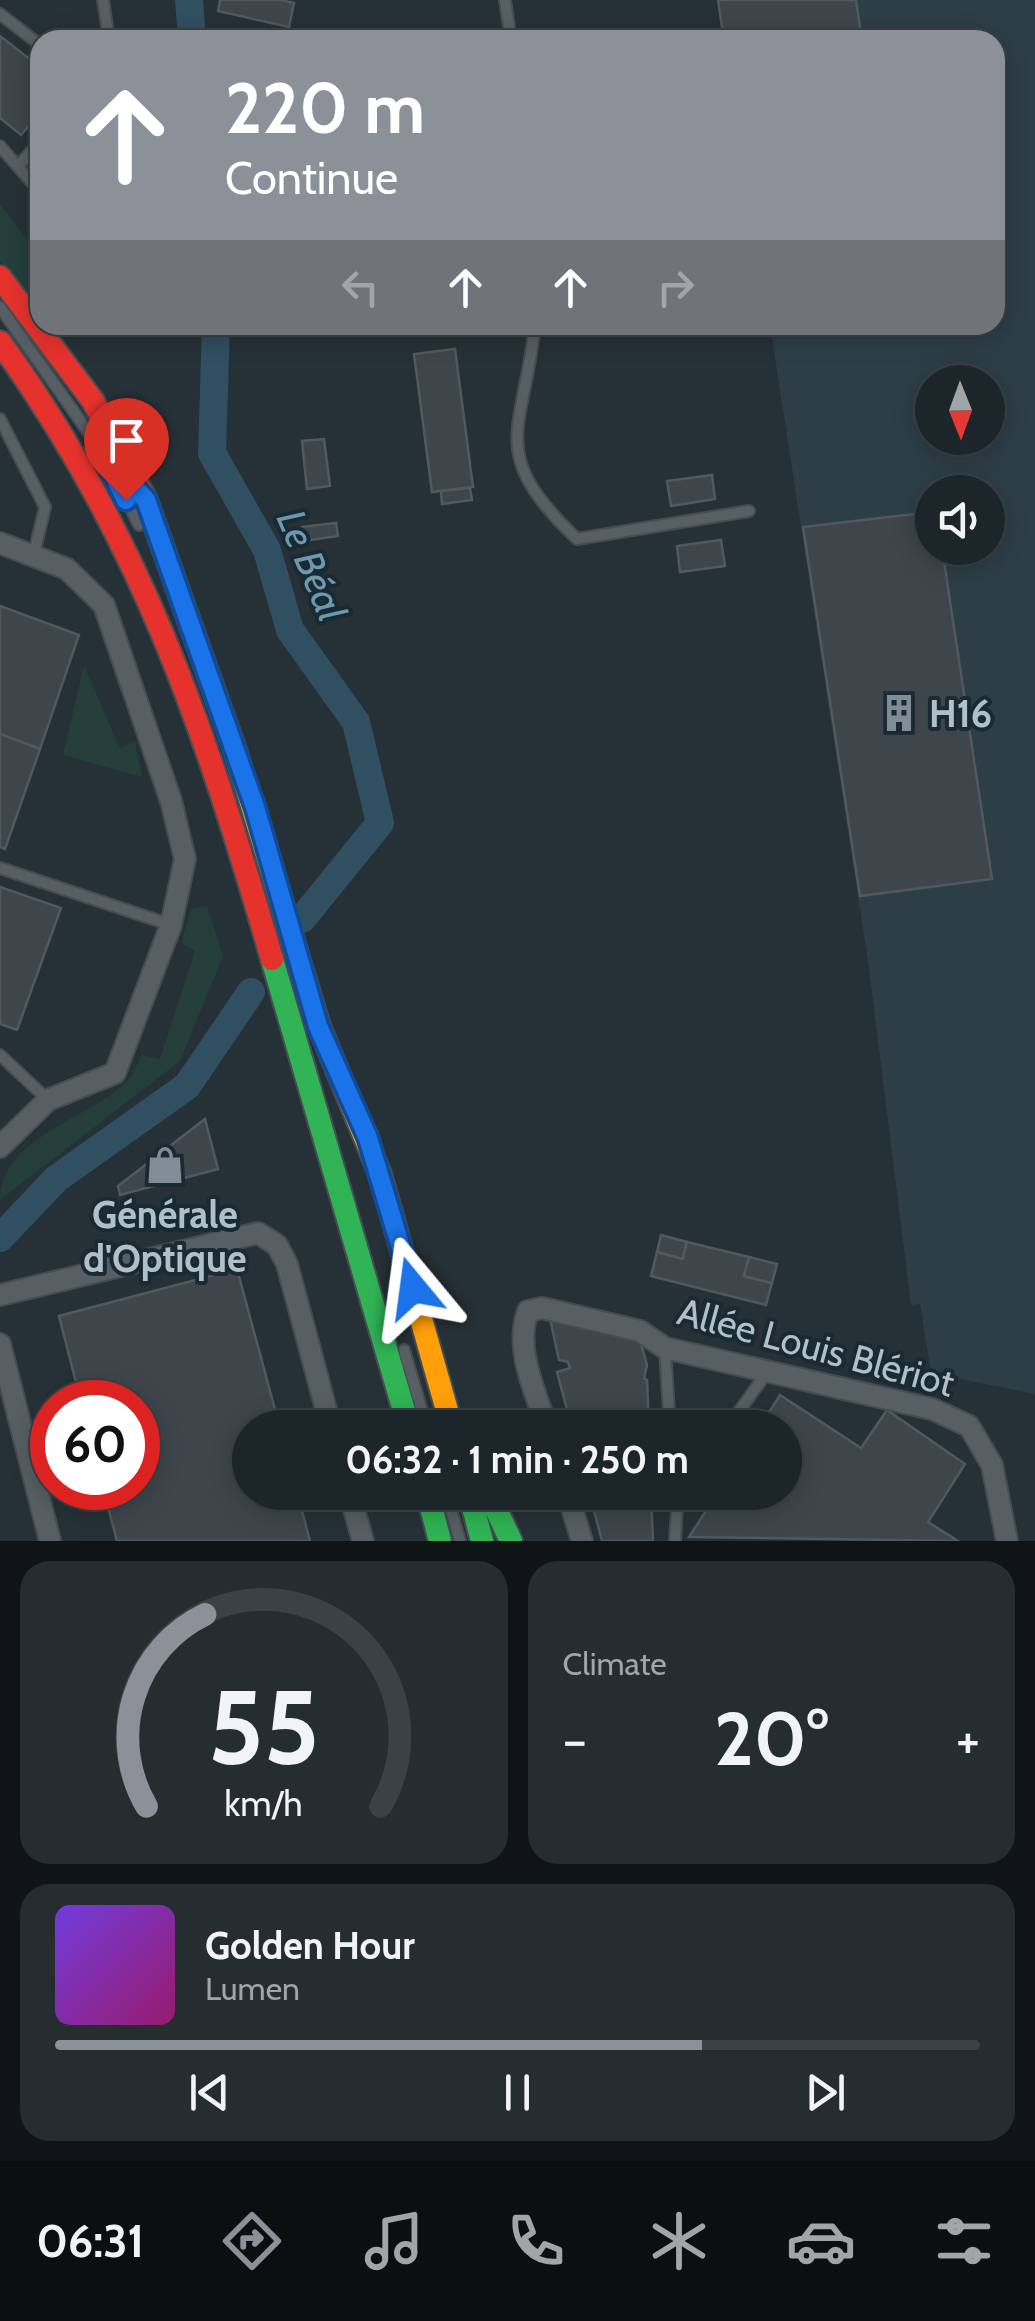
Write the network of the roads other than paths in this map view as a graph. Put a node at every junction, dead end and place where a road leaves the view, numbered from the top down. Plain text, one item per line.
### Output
1 (104, 0) edge
2 (505, 0) edge
3 (0, 14) edge
4 (108, 30) edge
5 (510, 30) edge
6 (30, 37) edge
7 (0, 146) edge
8 (30, 153) edge
9 (18, 166) junction
10 (30, 180) edge
11 (0, 277) edge
12 (0, 307) edge
13 (30, 317) edge
14 (44, 335) edge
15 (533, 335) edge
16 (0, 342) edge
17 (0, 420) edge
18 (103, 452) junction
19 (146, 500) junction
20 (749, 511) dead end
21 (145, 542) dead end
22 (0, 543) edge
23 (34, 554) junction
24 (166, 598) dead end
25 (0, 868) edge
26 (171, 925) junction
27 (314, 1052) dead end
28 (0, 1055) edge
29 (48, 1100) junction
30 (0, 1147) edge
31 (0, 1295) edge
32 (402, 1341) dead end
33 (0, 1344) edge
34 (665, 1348) junction
35 (769, 1370) junction
36 (327, 1410) edge
37 (404, 1410) edge
38 (422, 1410) edge
39 (447, 1410) edge
40 (541, 1410) edge
41 (669, 1410) edge
42 (739, 1410) edge
43 (8, 1417) edge
44 (354, 1510) edge
45 (414, 1510) edge
46 (432, 1510) edge
47 (451, 1510) edge
48 (464, 1510) edge
49 (474, 1510) edge
50 (496, 1510) edge
51 (573, 1510) edge
52 (676, 1510) edge
53 (50, 1541) edge
54 (362, 1541) edge
55 (416, 1541) edge
56 (440, 1541) edge
57 (460, 1541) edge
58 (468, 1541) edge
59 (482, 1541) edge
60 (511, 1541) edge
61 (582, 1541) edge
62 (675, 1541) edge
63 (1007, 1541) edge

1 - 4 lane
2 - 5 lane
3 - 6 lane
7 - 9 lane
8 - 9 lane
9 - 10 lane
11 - 13 main road
12 - 18 lane
14 - 19 main road
15 - 20 lane
16 - 37 main road
17 - 23 lane
18 - 19 lane
18 - 21 lane
19 - 39 main road
22 - 23 street
23 - 26 street
24 - 27 lane
25 - 26 lane
26 - 29 street
28 - 29 lane
29 - 30 street
31 - 36 street
32 - 38 lane
33 - 43 street
34 - 35 street, Allée Louis Blériot
34 - 40 street, Allée Louis Blériot
34 - 41 lane
35 - 42 lane
35 - 63 street, Allée Louis Blériot
43 - 53 street
44 - 54 street
45 - 55 main road
46 - 56 main road
47 - 57 lane
48 - 58 lane
49 - 59 main road
50 - 60 main road
51 - 61 street
52 - 62 lane

